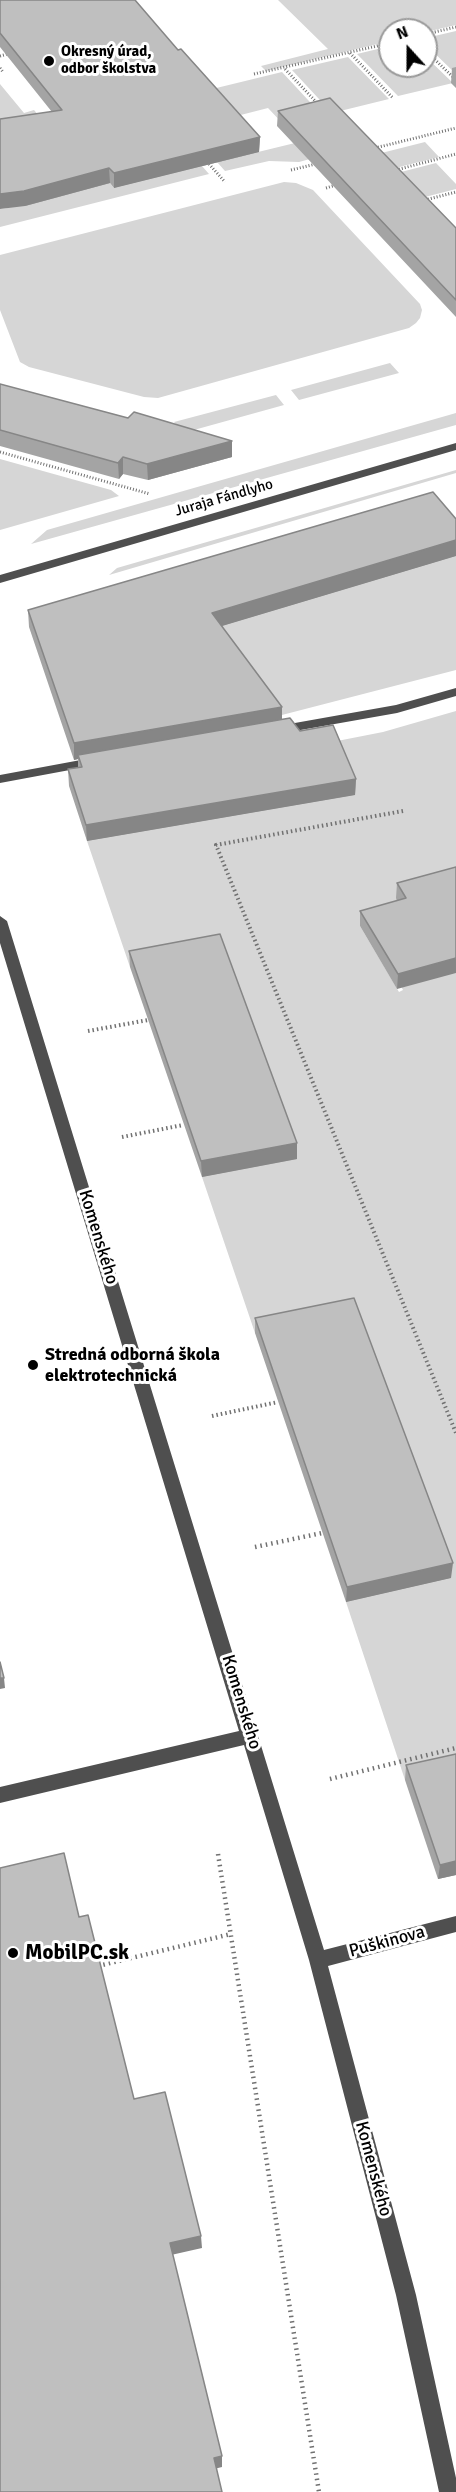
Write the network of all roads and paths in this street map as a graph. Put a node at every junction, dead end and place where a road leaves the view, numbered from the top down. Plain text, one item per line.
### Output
1 (456, 27) edge
2 (438, 31) edge
3 (0, 46) edge
4 (378, 46) edge
5 (18, 52) edge
6 (350, 53) junction
7 (7, 54) junction
8 (0, 56) edge
9 (438, 63) edge
10 (0, 68) edge
11 (285, 68) junction
12 (3, 72) dead end
13 (254, 74) dead end
14 (456, 80) edge
15 (393, 98) dead end
16 (320, 106) edge
17 (456, 128) edge
18 (372, 149) edge
19 (456, 154) edge
20 (326, 161) edge
21 (209, 164) edge
22 (291, 170) dead end
23 (399, 178) edge
24 (225, 183) dead end
25 (337, 185) edge
26 (326, 188) edge
27 (456, 192) edge
28 (429, 208) edge
29 (456, 446) edge
30 (0, 453) edge
31 (150, 494) dead end
32 (0, 579) edge
33 (456, 692) edge
34 (270, 731) edge
35 (108, 759) edge
36 (0, 779) edge
37 (404, 811) dead end
38 (0, 921) edge
39 (148, 1020) edge
40 (88, 1031) dead end
41 (183, 1125) edge
42 (122, 1137) dead end
43 (278, 1402) edge
44 (212, 1416) dead end
45 (456, 1433) edge
46 (322, 1533) edge
47 (255, 1548) dead end
48 (251, 1736) junction
49 (456, 1748) edge
50 (330, 1779) dead end
51 (0, 1795) edge
52 (218, 1854) dead end
53 (456, 1923) edge
54 (231, 1934) junction
55 (318, 1960) junction
56 (98, 1966) edge
57 (319, 2492) edge
58 (449, 2492) edge

1 - 2 path
3 - 7 path
4 - 6 path
5 - 7 path
6 - 11 path
6 - 15 path
7 - 8 path
9 - 14 path
10 - 12 path
11 - 13 path
11 - 16 path
17 - 18 path
19 - 23 path
20 - 22 path
21 - 24 path
25 - 26 path
27 - 28 path
29 - 32 street, Juraja Fándlyho
30 - 31 path
33 - 34 street
35 - 36 street
37 - 45 path
38 - 48 street, Komenského
39 - 40 path
41 - 42 path
43 - 44 path
46 - 47 path
48 - 51 street
48 - 55 street, Komenského
49 - 50 path
52 - 54 path
53 - 55 street, Puškinova
54 - 56 path
54 - 57 path
55 - 58 street, Komenského

